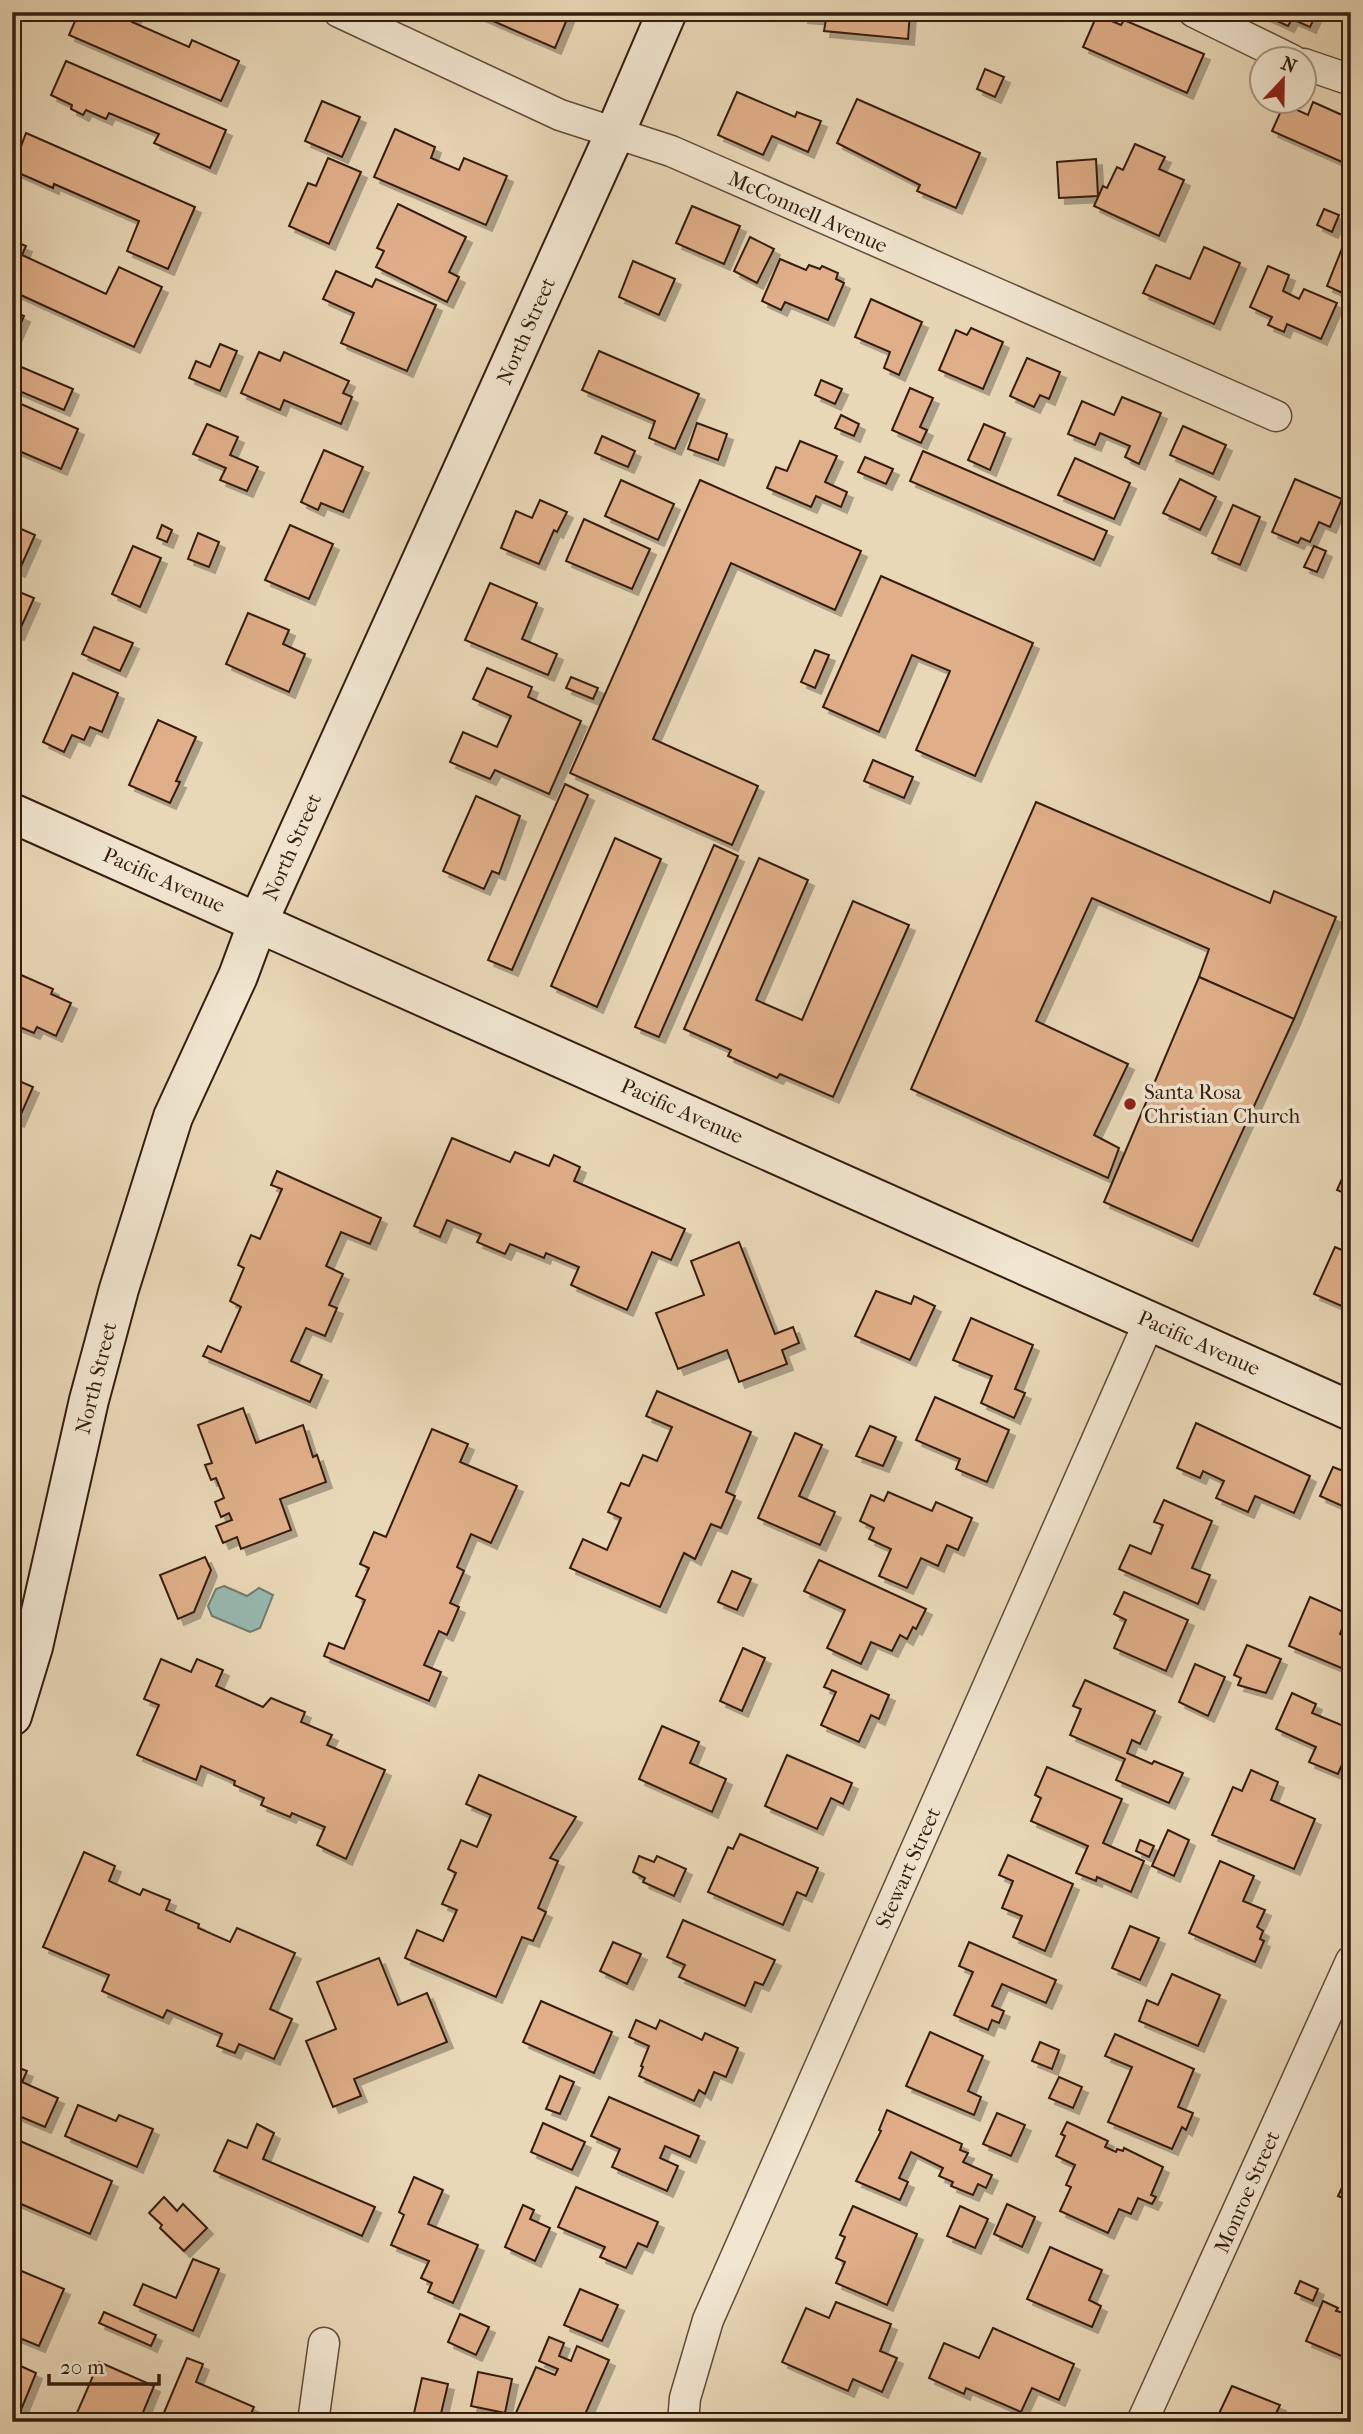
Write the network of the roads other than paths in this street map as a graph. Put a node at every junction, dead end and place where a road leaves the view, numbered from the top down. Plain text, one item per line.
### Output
1 (339, 12) edge
2 (667, 12) edge
3 (1194, 12) edge
4 (1263, 46) edge
5 (1318, 69) edge
6 (1351, 80) edge
7 (615, 133) junction
8 (1276, 416) dead end
9 (12, 813) edge
10 (258, 922) junction
11 (1150, 1320) junction
12 (1351, 1410) edge
13 (12, 1716) edge
14 (1351, 1961) edge
15 (1342, 2005) edge
16 (324, 2343) dead end
17 (313, 2422) edge
18 (683, 2422) edge
19 (1142, 2422) edge

1 - 7 street, McConnell Avenue
2 - 7 main road, North Street
3 - 4 street
5 - 6 street
7 - 8 street, McConnell Avenue
7 - 10 main road, North Street
9 - 10 main road, Pacific Avenue
10 - 11 main road, Pacific Avenue
10 - 13 main road, North Street
11 - 12 main road, Pacific Avenue
11 - 18 street, Stewart Street
14 - 15 street, Monroe Street
15 - 19 street, Monroe Street
16 - 17 street

